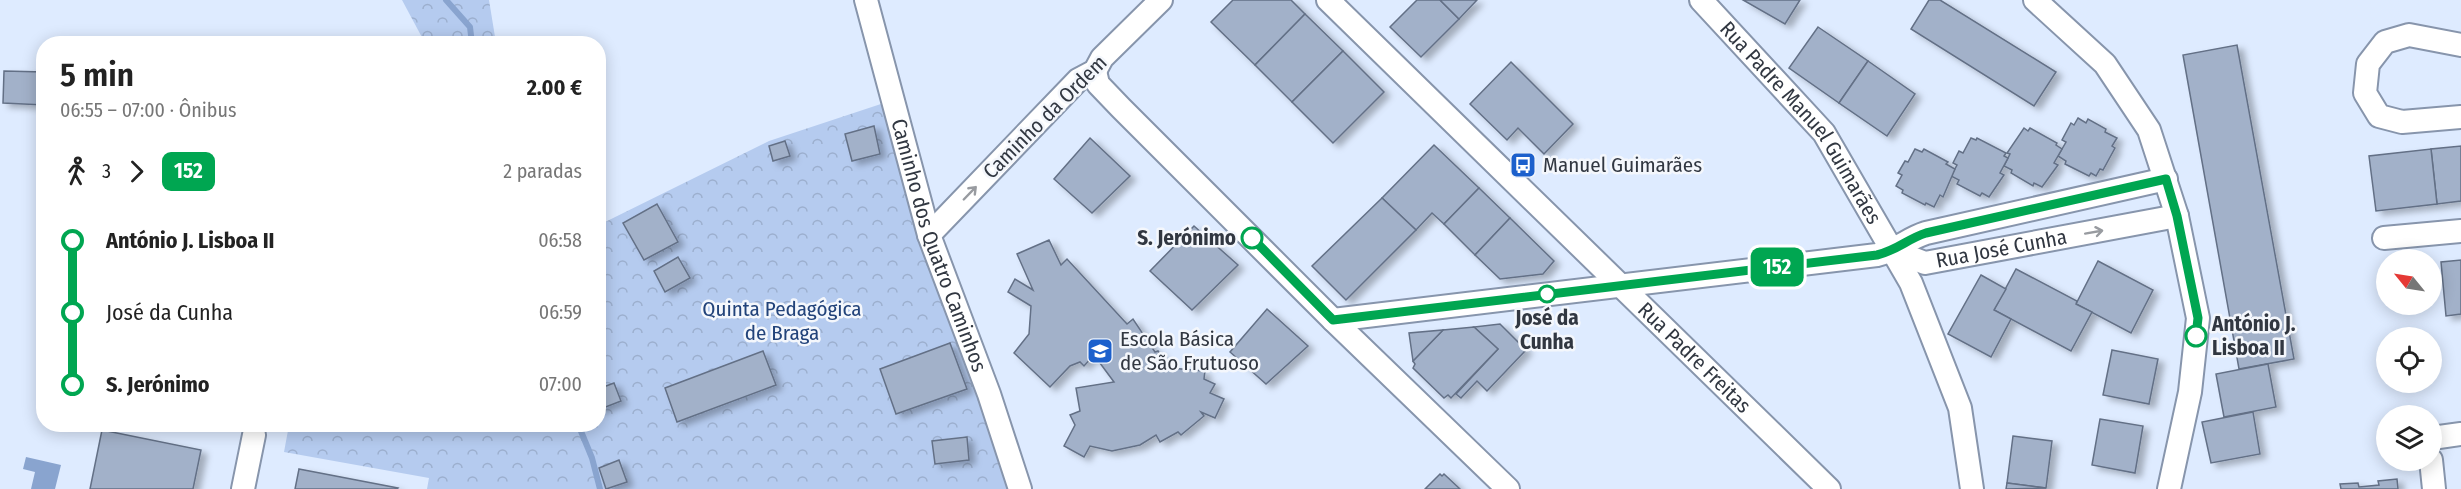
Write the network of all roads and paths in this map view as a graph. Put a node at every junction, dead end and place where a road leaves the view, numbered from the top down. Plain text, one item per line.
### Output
1 (866, 0) edge
2 (1161, 0) edge
3 (1328, 0) edge
4 (1701, 0) edge
5 (2035, 0) edge
6 (2461, 45) edge
7 (1095, 71) junction
8 (2461, 117) edge
9 (2166, 179) junction
10 (2177, 216) junction
11 (2461, 231) edge
12 (929, 235) junction
13 (2384, 238) dead end
14 (1894, 251) junction
15 (1620, 285) junction
16 (1333, 320) junction
17 (2461, 434) edge
18 (254, 435) dead end
19 (2442, 437) edge
20 (2432, 471) edge
21 (243, 489) edge
22 (1020, 489) edge
23 (1508, 489) edge
24 (1829, 489) edge
25 (1972, 489) edge
26 (2169, 489) edge
27 (2434, 489) edge

1 - 12 street, Caminho dos Quatro Caminhos
2 - 7 street, Caminho da Ordem
3 - 15 street, Rua Padre Freitas
4 - 14 street, Rua Padre Manuel Guimarães
5 - 9 street
6 - 8 street
12 -> 7 street, Caminho da Ordem
7 - 16 street
9 - 10 street
9 - 14 street, Rua José Cunha
14 -> 10 street, Rua José Cunha
10 - 26 street
11 - 13 street
12 - 22 street, Caminho dos Quatro Caminhos
14 - 15 street
14 - 25 street, Rua Padre Manuel Guimarães
15 - 16 street
15 - 24 street, Rua Padre Freitas
16 - 23 street
17 - 19 street
18 - 21 street
20 - 27 street

